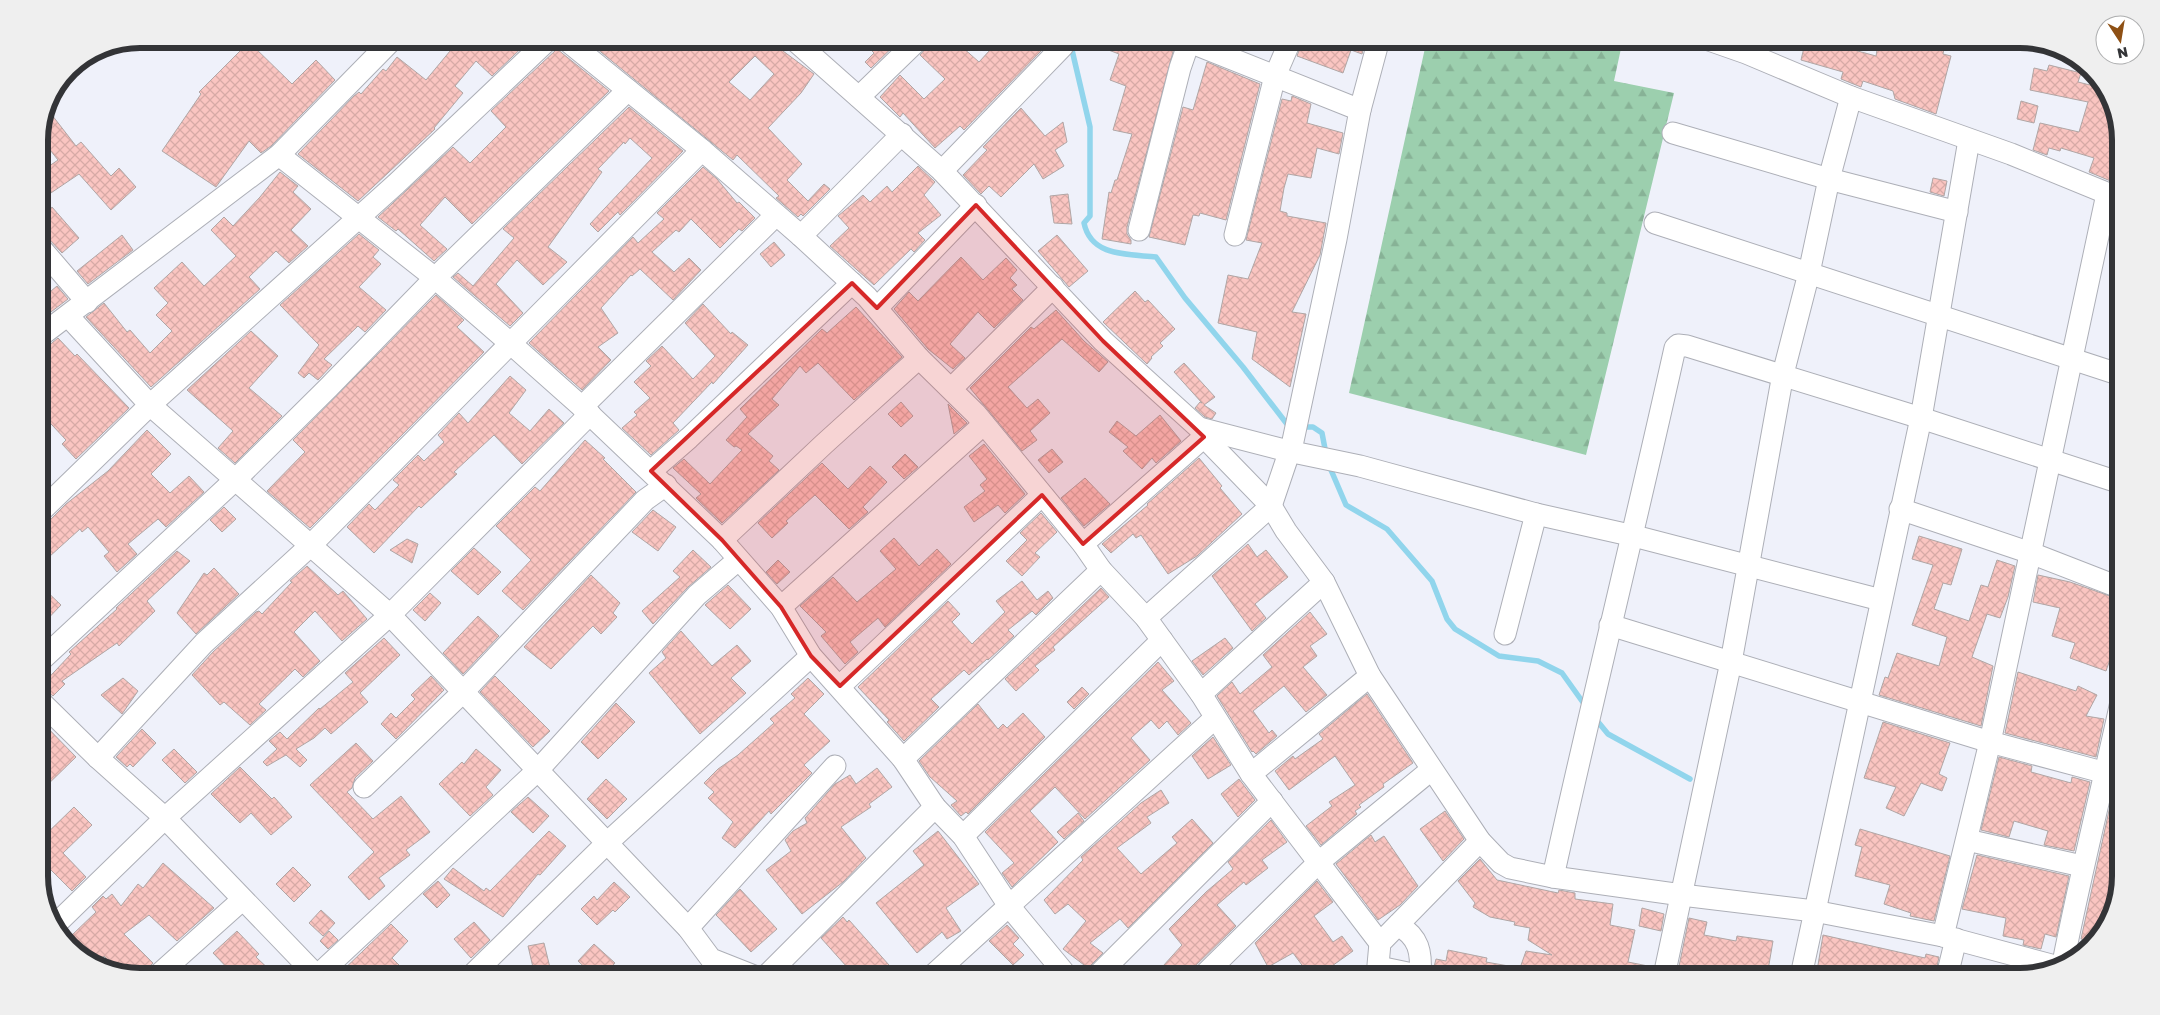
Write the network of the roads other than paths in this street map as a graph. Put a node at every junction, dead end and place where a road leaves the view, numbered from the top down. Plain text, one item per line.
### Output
1 (384, 48) edge
2 (539, 48) edge
3 (576, 48) edge
4 (803, 48) edge
5 (910, 48) edge
6 (1061, 48) edge
7 (1185, 48) edge
8 (1207, 48) edge
9 (1287, 48) edge
10 (1377, 48) edge
11 (1751, 48) edge
12 (1275, 76) junction
13 (628, 90) junction
14 (859, 97) junction
15 (1851, 97) junction
16 (1360, 110) junction
17 (1673, 133) dead end
18 (902, 134) junction
19 (1969, 140) junction
20 (702, 150) junction
21 (279, 155) junction
22 (942, 171) junction
23 (1829, 179) junction
24 (2112, 195) edge
25 (2112, 204) edge
26 (976, 205) junction
27 (1957, 212) junction
28 (776, 215) junction
29 (359, 217) junction
30 (1655, 223) dead end
31 (1139, 230) dead end
32 (1235, 235) dead end
33 (801, 236) junction
34 (48, 256) edge
35 (1809, 273) junction
36 (435, 278) junction
37 (852, 283) junction
38 (1052, 287) junction
39 (87, 302) junction
40 (877, 308) junction
41 (1940, 315) junction
42 (68, 316) junction
43 (48, 330) edge
44 (510, 343) junction
45 (919, 358) junction
46 (2071, 358) junction
47 (2112, 372) edge
48 (1783, 374) junction
49 (952, 388) junction
50 (150, 405) junction
51 (586, 410) junction
52 (1921, 418) junction
53 (984, 424) junction
54 (1201, 432) junction
55 (1288, 451) junction
56 (2050, 460) junction
57 (236, 478) junction
58 (659, 478) junction
59 (2112, 480) edge
60 (1042, 495) junction
61 (48, 503) edge
62 (1271, 506) junction
63 (1900, 510) junction
64 (1536, 514) junction
65 (1634, 536) junction
66 (722, 540) junction
67 (1083, 544) junction
68 (310, 546) junction
69 (2030, 553) junction
70 (738, 560) junction
71 (1747, 564) junction
72 (1101, 570) junction
73 (1324, 582) junction
74 (2112, 585) edge
75 (1881, 600) junction
76 (781, 607) junction
77 (390, 615) junction
78 (1146, 618) junction
79 (1610, 625) junction
80 (1504, 634) dead end
81 (1162, 640) junction
82 (48, 654) edge
83 (811, 656) junction
84 (1730, 662) junction
85 (1370, 676) junction
86 (840, 686) junction
87 (463, 692) junction
88 (1201, 694) junction
89 (1859, 702) junction
90 (48, 709) edge
91 (1215, 718) junction
92 (1990, 742) junction
93 (2112, 745) edge
94 (98, 758) junction
95 (903, 759) junction
96 (835, 766) dead end
97 (538, 770) junction
98 (1432, 770) junction
99 (2106, 773) junction
100 (1251, 774) junction
101 (364, 787) dead end
102 (1272, 801) junction
103 (935, 807) junction
104 (165, 818) junction
105 (963, 836) junction
106 (1967, 840) junction
107 (1480, 841) junction
108 (608, 842) junction
109 (1319, 862) junction
110 (2082, 866) junction
111 (1554, 877) junction
112 (1682, 895) junction
113 (242, 900) junction
114 (1010, 906) junction
115 (1814, 911) junction
116 (60, 921) edge
117 (1398, 925) junction
118 (688, 928) junction
119 (1950, 937) junction
120 (1380, 943) junction
121 (2064, 956) edge
122 (2047, 964) edge
123 (166, 968) edge
124 (309, 968) edge
125 (326, 968) edge
126 (478, 968) edge
127 (734, 968) edge
128 (774, 968) edge
129 (941, 968) edge
130 (1060, 968) edge
131 (1105, 968) edge
132 (1211, 968) edge
133 (1378, 968) edge
134 (1421, 968) edge
135 (1666, 968) edge
136 (1803, 968) edge
137 (1948, 968) edge

1 - 21 street
2 - 29 street
3 - 13 street
4 - 14 street
5 - 14 street
6 - 22 street
7 - 31 street
8 - 12 street
9 - 12 street
10 - 16 street
11 - 15 street
12 - 16 street
12 - 32 street
13 - 20 street
13 - 36 street
14 - 18 street
15 - 19 street
15 - 23 street
16 - 55 street
17 - 23 street
18 - 22 street
18 - 33 street
19 - 24 street
19 - 27 street
20 - 28 street
20 - 44 street
21 - 29 street
21 - 39 street
22 - 26 street
23 - 27 street
23 - 35 street
25 - 46 street
26 - 38 street
26 - 40 street
27 - 41 street
28 - 33 street
28 - 51 street
29 - 36 street
29 - 50 street
30 - 35 street
33 - 37 street
34 - 39 street
35 - 41 street
35 - 48 street
36 - 44 street
36 - 57 street
37 - 40 street
37 - 58 street
38 - 49 street
38 - 54 street
39 - 42 street
40 - 45 street
41 - 46 street
41 - 52 street
42 - 43 street
42 - 50 street
44 - 51 street
44 - 68 street
45 - 49 street
45 - 66 street
46 - 47 street
46 - 56 street
48 - 52 street
48 - 65 street
48 - 71 street
49 - 53 street
50 - 57 street
50 - 61 street
51 - 58 street
51 - 77 street
52 - 56 street
52 - 63 street
53 - 60 street
53 - 76 street
54 - 55 street
54 - 62 street
54 - 67 street
55 - 62 street
55 - 64 street
56 - 59 street
56 - 69 street
57 - 68 street
57 - 82 street
58 - 66 street
58 - 87 street
60 - 67 street
60 - 86 street
62 - 73 street
62 - 78 street
63 - 69 street
63 - 75 street
64 - 65 street
64 - 80 street
65 - 71 street
65 - 79 street
66 - 70 street
67 - 72 street
68 - 77 street
68 - 94 street
69 - 74 street
69 - 92 street
70 - 76 street
70 - 97 street
71 - 75 street
71 - 84 street
72 - 78 street
72 - 95 street
73 - 85 street
73 - 88 street
75 - 89 street
76 - 83 street
77 - 87 street
77 - 104 street
78 - 81 street
79 - 84 street
79 - 111 street
81 - 88 street
81 - 105 street
83 - 86 street
83 - 108 street
84 - 89 street
84 - 112 street
85 - 98 street
85 - 100 street
86 - 95 street
87 - 97 street
87 - 101 street
88 - 91 street
89 - 92 street
89 - 115 street
90 - 94 street
91 - 100 street
91 - 114 street
92 - 99 street
92 - 106 street
93 - 99 street
94 - 104 street
95 - 103 street
96 - 118 street
97 - 108 street
97 - 125 street
98 - 107 street
98 - 109 street
99 - 110 street
100 - 102 street
102 - 109 street
102 - 131 street
103 - 105 street
103 - 128 street
104 - 113 street
104 - 116 street
105 - 114 street
106 - 110 street
106 - 119 street
107 - 111 street
107 - 117 street
108 - 118 street
108 - 126 street
109 - 120 street
109 - 132 street
110 - 121 street
111 - 112 street
112 - 115 street
112 - 135 street
113 - 123 street
113 - 124 street
114 - 129 street
114 - 130 street
115 - 119 street
115 - 136 street
117 - 120 street
117 - 134 street
118 - 127 street
119 - 122 street
119 - 137 street
120 - 133 street

